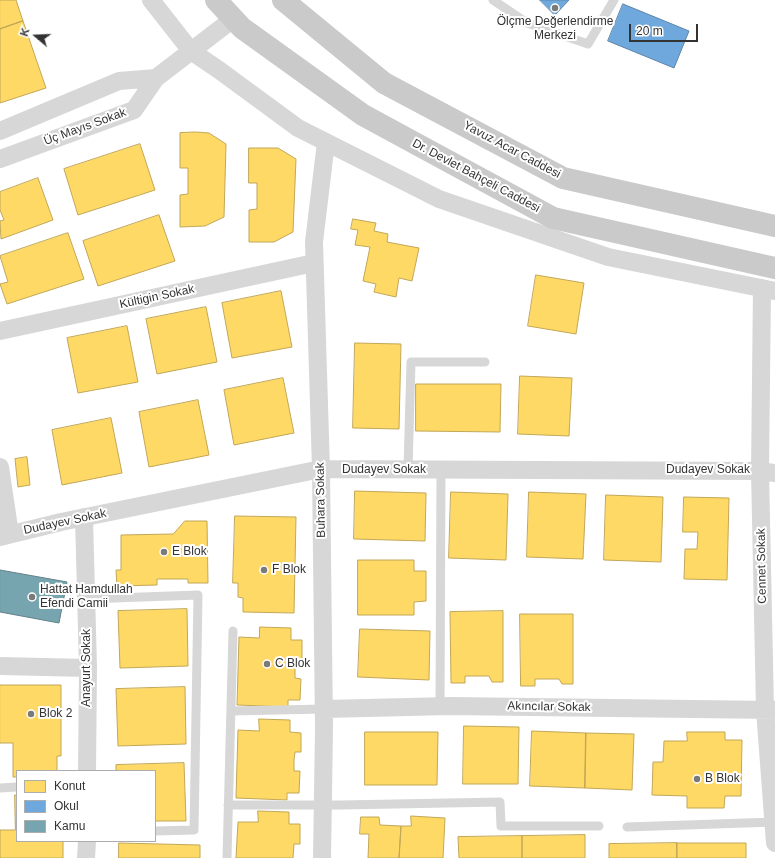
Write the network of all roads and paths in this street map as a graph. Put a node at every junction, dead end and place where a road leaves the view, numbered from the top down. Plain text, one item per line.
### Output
1 (150, 0) edge
2 (216, 0) edge
3 (284, 0) edge
4 (493, 0) edge
5 (614, 0) edge
6 (233, 19) junction
7 (190, 51) junction
8 (156, 78) junction
9 (0, 131) edge
10 (326, 142) junction
11 (0, 158) edge
12 (775, 226) edge
13 (314, 263) junction
14 (775, 268) edge
15 (768, 290) edge
16 (0, 331) edge
17 (485, 362) dead end
18 (0, 467) edge
19 (321, 469) junction
20 (408, 470) junction
21 (441, 470) junction
22 (767, 472) edge
23 (84, 517) junction
24 (5, 536) edge
25 (86, 598) junction
26 (233, 631) dead end
27 (0, 666) edge
28 (88, 668) junction
29 (440, 706) junction
30 (324, 709) junction
31 (770, 710) edge
32 (230, 712) junction
33 (87, 770) edge
34 (16, 787) edge
35 (0, 788) edge
36 (323, 804) junction
37 (228, 805) junction
38 (774, 822) edge
39 (599, 826) dead end
40 (627, 827) dead end
41 (156, 831) edge
42 (86, 842) edge
43 (775, 843) edge
44 (86, 858) edge
45 (227, 858) edge
46 (322, 858) edge

1 - 7 street
2 - 6 main road, Dr. Devlet Bahçeli Caddesi
3 - 12 main road, Yavuz Acar Caddesi
4 - 5 lane
6 - 7 street, Üç Mayıs Sokak
6 - 14 main road, Dr. Devlet Bahçeli Caddesi
7 - 8 street, Üç Mayıs Sokak
7 - 10 street
8 - 9 street
8 - 11 street, Üç Mayıs Sokak
10 - 13 street, Buhara Sokak
10 - 15 street
13 - 16 street, Kültigin Sokak
13 - 19 street, Buhara Sokak
15 - 22 street, Cennet Sokak
17 - 20 lane
18 - 24 street
19 - 20 street, Dudayev Sokak
19 - 23 street, Dudayev Sokak
19 - 30 street, Buhara Sokak
20 - 21 street, Dudayev Sokak
21 - 22 street, Dudayev Sokak
21 - 29 lane
22 - 31 street, Cennet Sokak
23 - 24 street, Dudayev Sokak
23 - 25 street, Anayurt Sokak
25 - 28 street, Anayurt Sokak
25 - 41 lane
26 - 32 lane
27 - 28 street
28 - 33 street, Anayurt Sokak
29 - 30 street, Akıncılar Sokak
29 - 31 street, Akıncılar Sokak
30 - 32 lane
30 - 36 street, Buhara Sokak
31 - 38 street, Cennet Sokak
32 - 37 lane
34 - 35 lane
36 - 37 lane
36 - 39 lane
36 - 46 street, Buhara Sokak
37 - 45 lane
38 - 40 lane
38 - 43 street, Cennet Sokak
42 - 44 street

